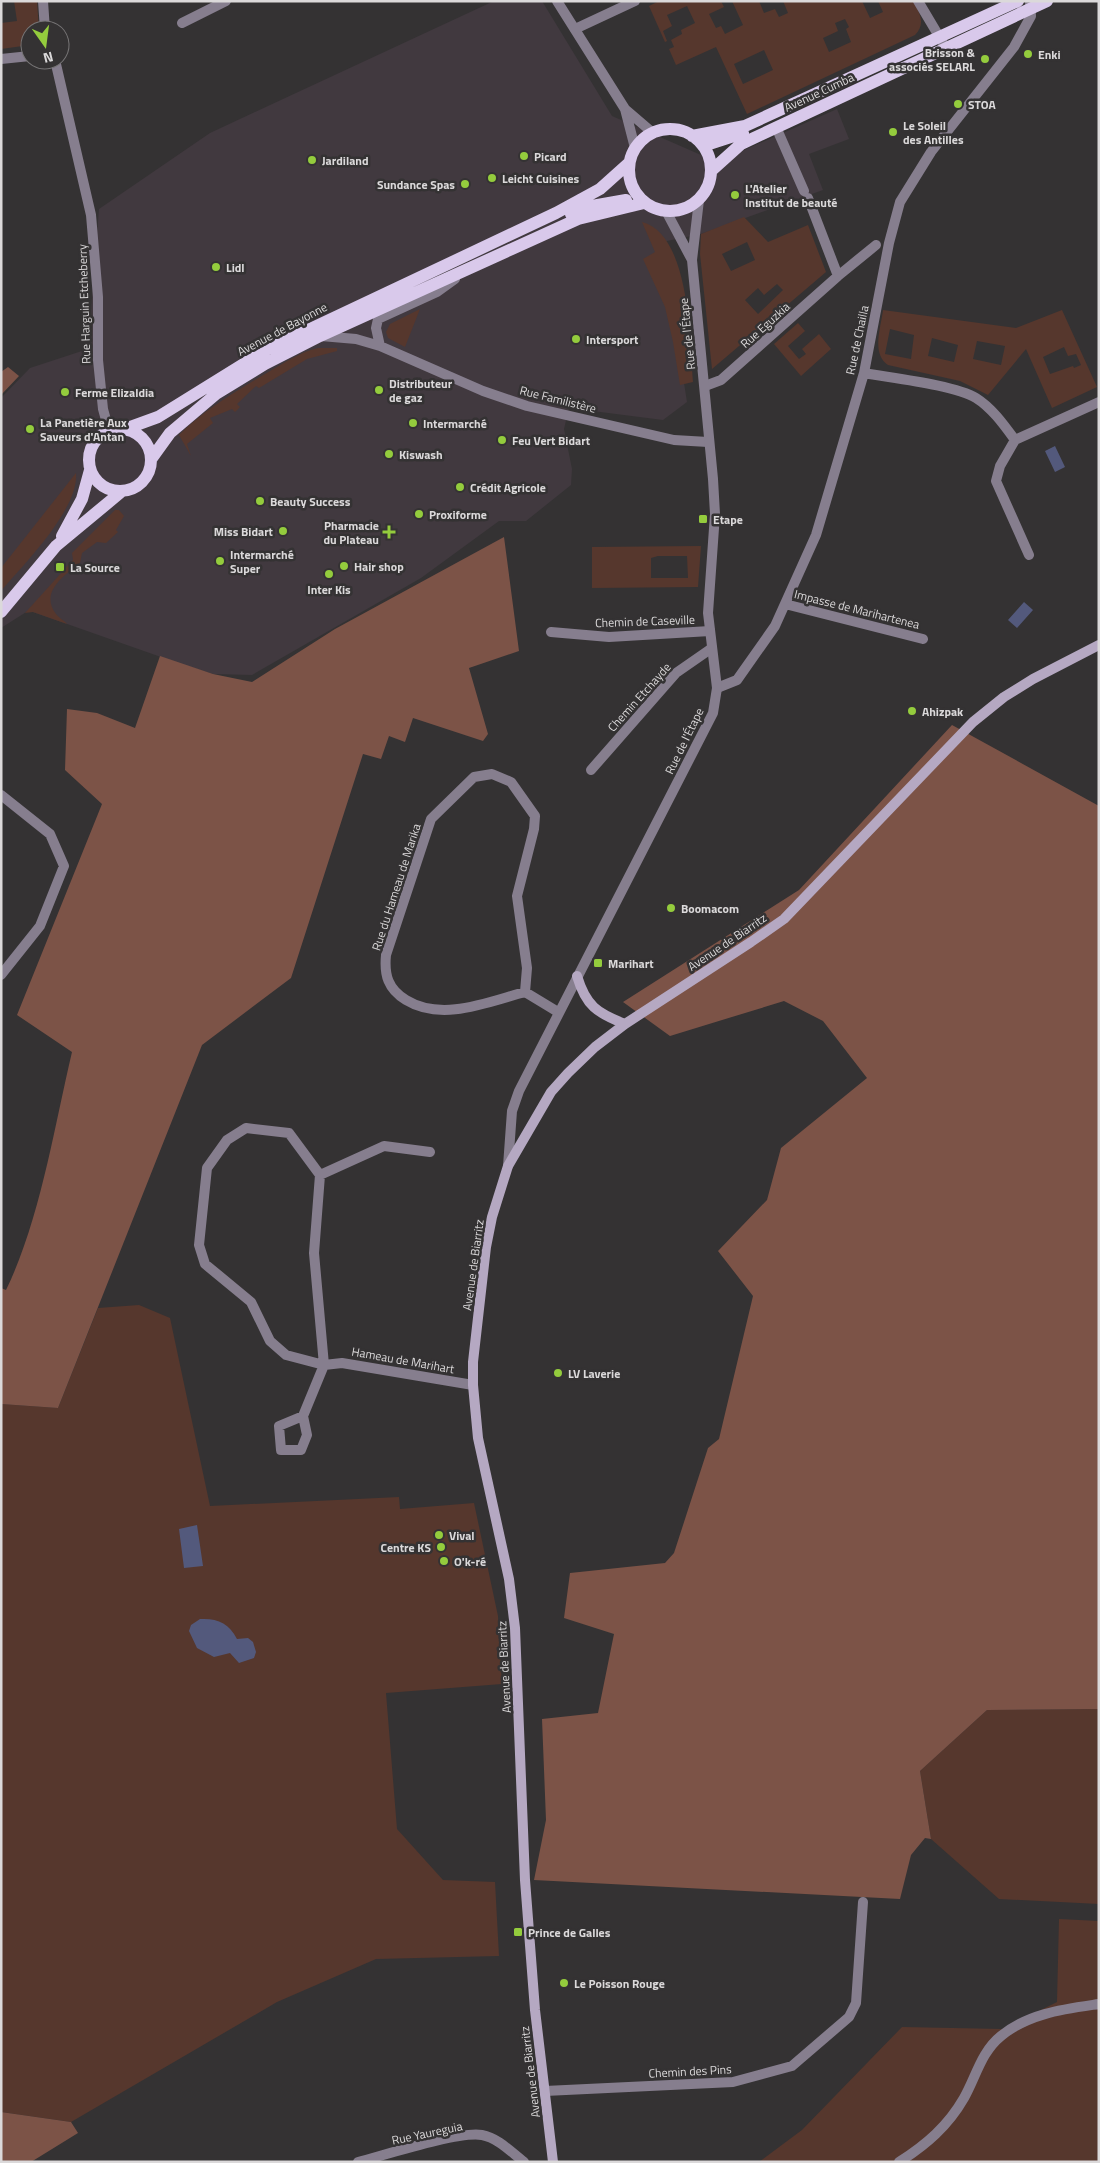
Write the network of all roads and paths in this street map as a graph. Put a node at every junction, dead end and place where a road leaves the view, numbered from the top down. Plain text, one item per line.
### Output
1 (43, 1) edge
2 (226, 1) edge
3 (556, 1) edge
4 (635, 1) edge
5 (918, 1) edge
6 (1047, 1) edge
7 (1022, 5) edge
8 (44, 20) edge
9 (182, 22) dead end
10 (575, 29) junction
11 (943, 42) junction
12 (20, 57) edge
13 (1, 59) edge
14 (54, 70) edge
15 (853, 77) junction
16 (624, 109) junction
17 (776, 127) junction
18 (653, 133) junction
19 (692, 136) junction
20 (703, 146) junction
21 (635, 148) junction
22 (629, 163) junction
23 (711, 171) junction
24 (641, 200) junction
25 (699, 200) junction
26 (666, 211) junction
27 (876, 246) dead end
28 (692, 260) junction
29 (479, 264) junction
30 (429, 272) junction
31 (838, 276) junction
32 (348, 323) junction
33 (320, 336) junction
34 (356, 339) junction
35 (380, 346) junction
36 (864, 373) junction
37 (705, 386) junction
38 (1099, 402) edge
39 (126, 429) junction
40 (109, 431) junction
41 (1015, 440) junction
42 (708, 442) junction
43 (152, 458) junction
44 (90, 470) junction
45 (121, 492) junction
46 (56, 546) junction
47 (1029, 555) dead end
48 (785, 604) junction
49 (1, 612) edge
50 (710, 631) junction
51 (551, 632) dead end
52 (923, 639) dead end
53 (1099, 645) edge
54 (712, 648) junction
55 (717, 688) junction
56 (591, 770) dead end
57 (1, 795) edge
58 (1, 974) edge
59 (577, 976) junction
60 (525, 992) junction
61 (558, 1012) junction
62 (625, 1024) junction
63 (430, 1152) dead end
64 (508, 1166) junction
65 (320, 1175) junction
66 (324, 1366) junction
67 (474, 1385) junction
68 (303, 1416) dead end
69 (863, 1902) dead end
70 (1099, 2004) edge
71 (545, 2091) junction
72 (358, 2162) edge
73 (524, 2162) edge
74 (553, 2162) edge
75 (899, 2162) edge

1 - 8 street
2 - 9 street
3 - 10 street
4 - 10 street
5 - 11 street
6 - 7 main road, Avenue Cumba
7 - 11 main road, Avenue Cumba
7 - 36 street, Rue de Chailla
10 - 16 street
11 - 15 main road, Avenue Cumba
11 - 17 main road, Avenue Cumba
12 - 13 street
14 - 40 street, Rue Harguin Etcheberry
15 - 19 main road, Avenue Cumba
15 - 20 main road, Avenue Cumba
16 - 18 street
16 - 21 street
17 - 23 main road, Avenue Cumba
17 - 31 street
18 - 19 main road
18 - 21 main road
19 - 20 main road
20 - 23 main road
21 - 22 main road
22 - 24 main road
22 - 30 main road, Avenue de Bayonne
23 - 25 main road
24 - 26 main road
24 - 29 main road, Avenue de Bayonne
25 - 26 main road
25 - 28 street
26 - 28 street
27 - 31 street, Rue Eguzkia
28 - 37 street, Rue de l'Étape
29 - 32 main road, Avenue de Bayonne
29 - 35 street, Avenue de Bayonne
30 - 32 street, Avenue de Bayonne
30 - 39 main road, Avenue de Bayonne
31 - 37 street, Rue Eguzkia
32 - 33 main road, Avenue de Bayonne
32 - 34 street
33 - 34 street, Rue Familistère
33 - 43 main road, Avenue de Bayonne
34 - 35 street, Rue Familistère
35 - 42 street, Rue Familistère
36 - 41 street
36 - 48 street, Rue de Chailla
37 - 42 street, Rue de l'Étape
38 - 41 street
39 - 40 main road
39 - 43 main road
40 - 44 main road
41 - 47 street
42 - 50 street, Rue de l'Étape
43 - 45 main road
44 - 45 main road
44 - 46 main road
45 - 46 main road
46 - 49 main road
48 - 52 street, Impasse de Marihartenea
48 - 55 street, Rue de Chailla
50 - 51 street, Chemin de Caseville
50 - 54 street, Rue de l'Étape
53 - 62 main road, Avenue de Biarritz
54 - 55 street, Rue de l'Étape
54 - 56 street, Chemin Etchayde
55 - 59 street, Rue de l'Étape
57 - 58 street
59 - 61 street, Rue de l'Étape
59 - 62 main road
60 - 60 street, Rue du Hameau de Marika
60 - 61 street
61 - 64 street, Rue de l'Étape
62 - 64 main road, Avenue de Biarritz
63 - 65 street
64 - 67 main road, Avenue de Biarritz
65 - 66 street
65 - 66 street
66 - 67 street, Hameau de Marihart
66 - 68 street
67 - 71 main road, Avenue de Biarritz
69 - 71 street, Chemin des Pins
70 - 75 street
71 - 74 main road, Avenue de Biarritz
72 - 73 street, Rue Yaureguia

